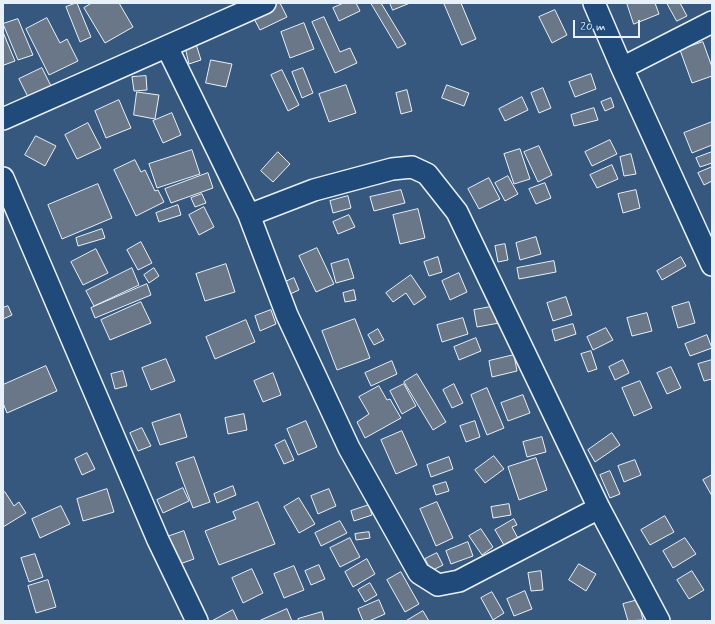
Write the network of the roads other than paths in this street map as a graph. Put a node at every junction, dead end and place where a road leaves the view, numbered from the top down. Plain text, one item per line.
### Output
1 (266, 3) edge
2 (594, 3) edge
3 (712, 22) edge
4 (167, 47) junction
5 (622, 68) junction
6 (3, 119) edge
7 (3, 178) edge
8 (249, 216) junction
9 (712, 265) edge
10 (599, 508) junction
11 (197, 621) edge
12 (659, 621) edge

1 - 4 street
2 - 5 street
3 - 5 street
4 - 6 street
4 - 8 street
5 - 9 street
7 - 11 street
8 - 10 street
8 - 10 street
10 - 12 street

